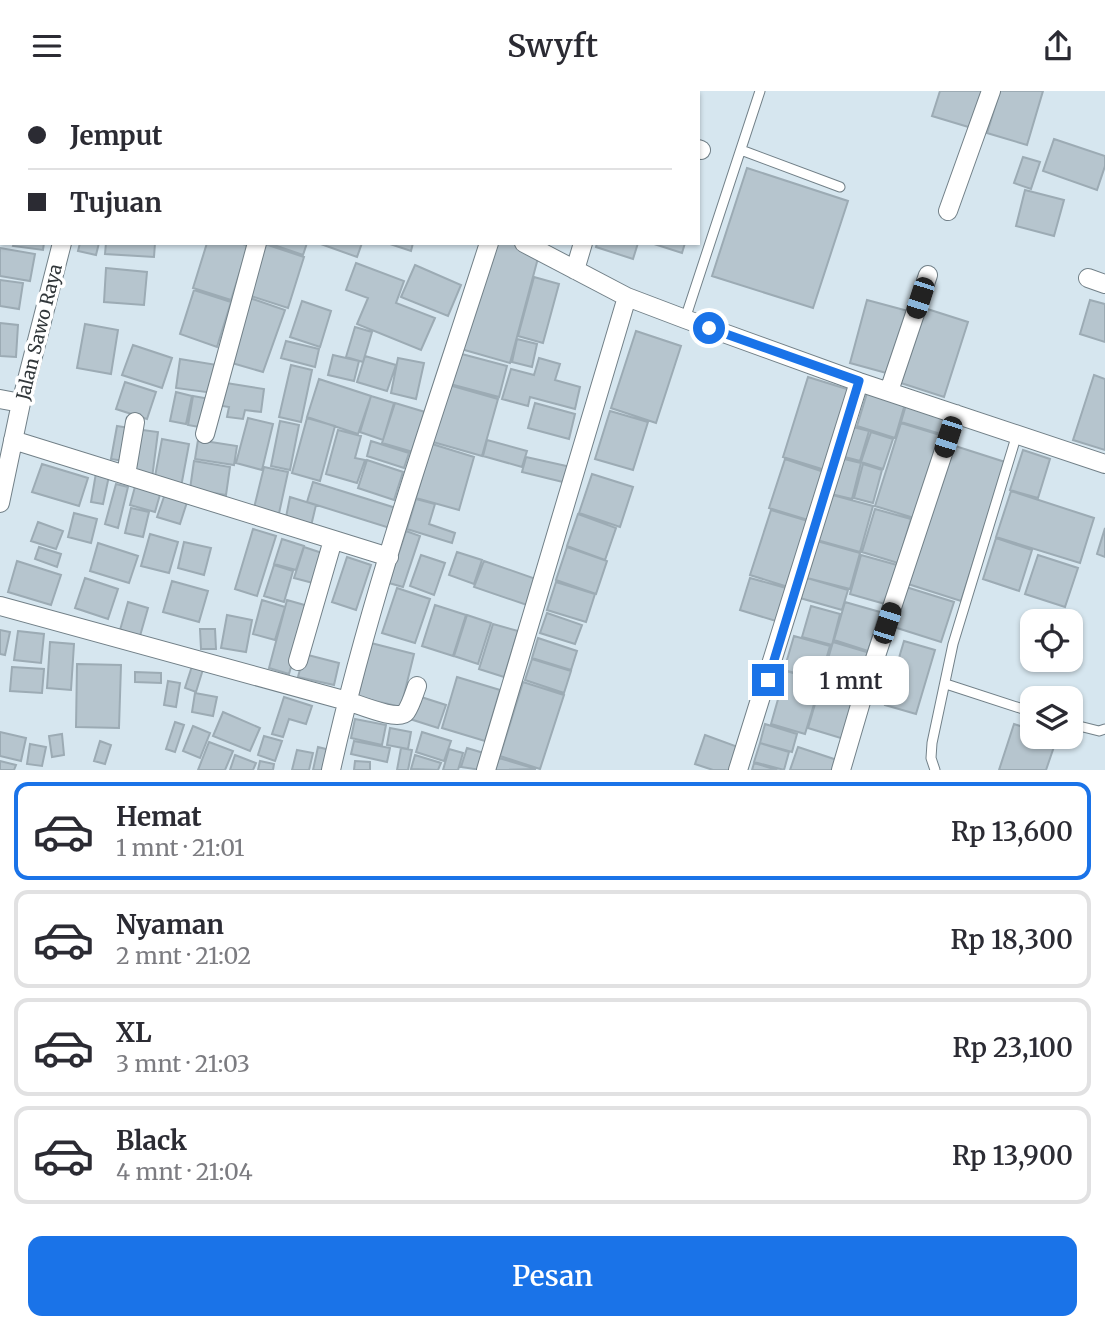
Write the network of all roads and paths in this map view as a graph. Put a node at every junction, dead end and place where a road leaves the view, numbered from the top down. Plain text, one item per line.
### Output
1 (760, 91) edge
2 (991, 91) edge
3 (741, 150) junction
4 (840, 187) dead end
5 (948, 211) dead end
6 (61, 245) edge
7 (256, 245) edge
8 (488, 245) edge
9 (528, 245) edge
10 (582, 245) edge
11 (575, 270) junction
12 (928, 275) dead end
13 (627, 297) junction
14 (685, 319) junction
15 (859, 381) junction
16 (889, 391) junction
17 (0, 399) edge
18 (21, 403) junction
19 (956, 414) junction
20 (135, 422) dead end
21 (205, 434) dead end
22 (1017, 434) junction
23 (13, 440) junction
24 (1105, 464) edge
25 (127, 475) junction
26 (0, 503) edge
27 (333, 540) junction
28 (388, 557) junction
29 (0, 606) edge
30 (298, 661) dead end
31 (946, 684) junction
32 (417, 686) dead end
33 (347, 701) junction
34 (1020, 708) edge
35 (1083, 727) edge
36 (1105, 729) edge
37 (331, 770) edge
38 (486, 770) edge
39 (738, 770) edge
40 (841, 770) edge
41 (935, 770) edge

1 - 3 lane
2 - 5 street
3 - 4 lane
3 - 14 lane
6 - 18 street, Jalan Sawo Raya
7 - 21 street
8 - 28 street
9 - 11 street
10 - 11 street
11 - 13 street
12 - 16 street
13 - 14 street
13 - 38 street
14 - 15 street
15 - 16 street
15 - 39 street
16 - 19 street
17 - 18 street
18 - 23 street, Jalan Sawo Raya
19 - 22 street
19 - 40 street
20 - 25 street
22 - 24 street
22 - 31 lane
23 - 25 street
23 - 26 street, Jalan Sawo Raya
25 - 27 street
27 - 28 street
27 - 30 street
28 - 33 street
29 - 33 street
31 - 34 lane
31 - 41 lane
32 - 33 street
33 - 37 street
35 - 36 lane

